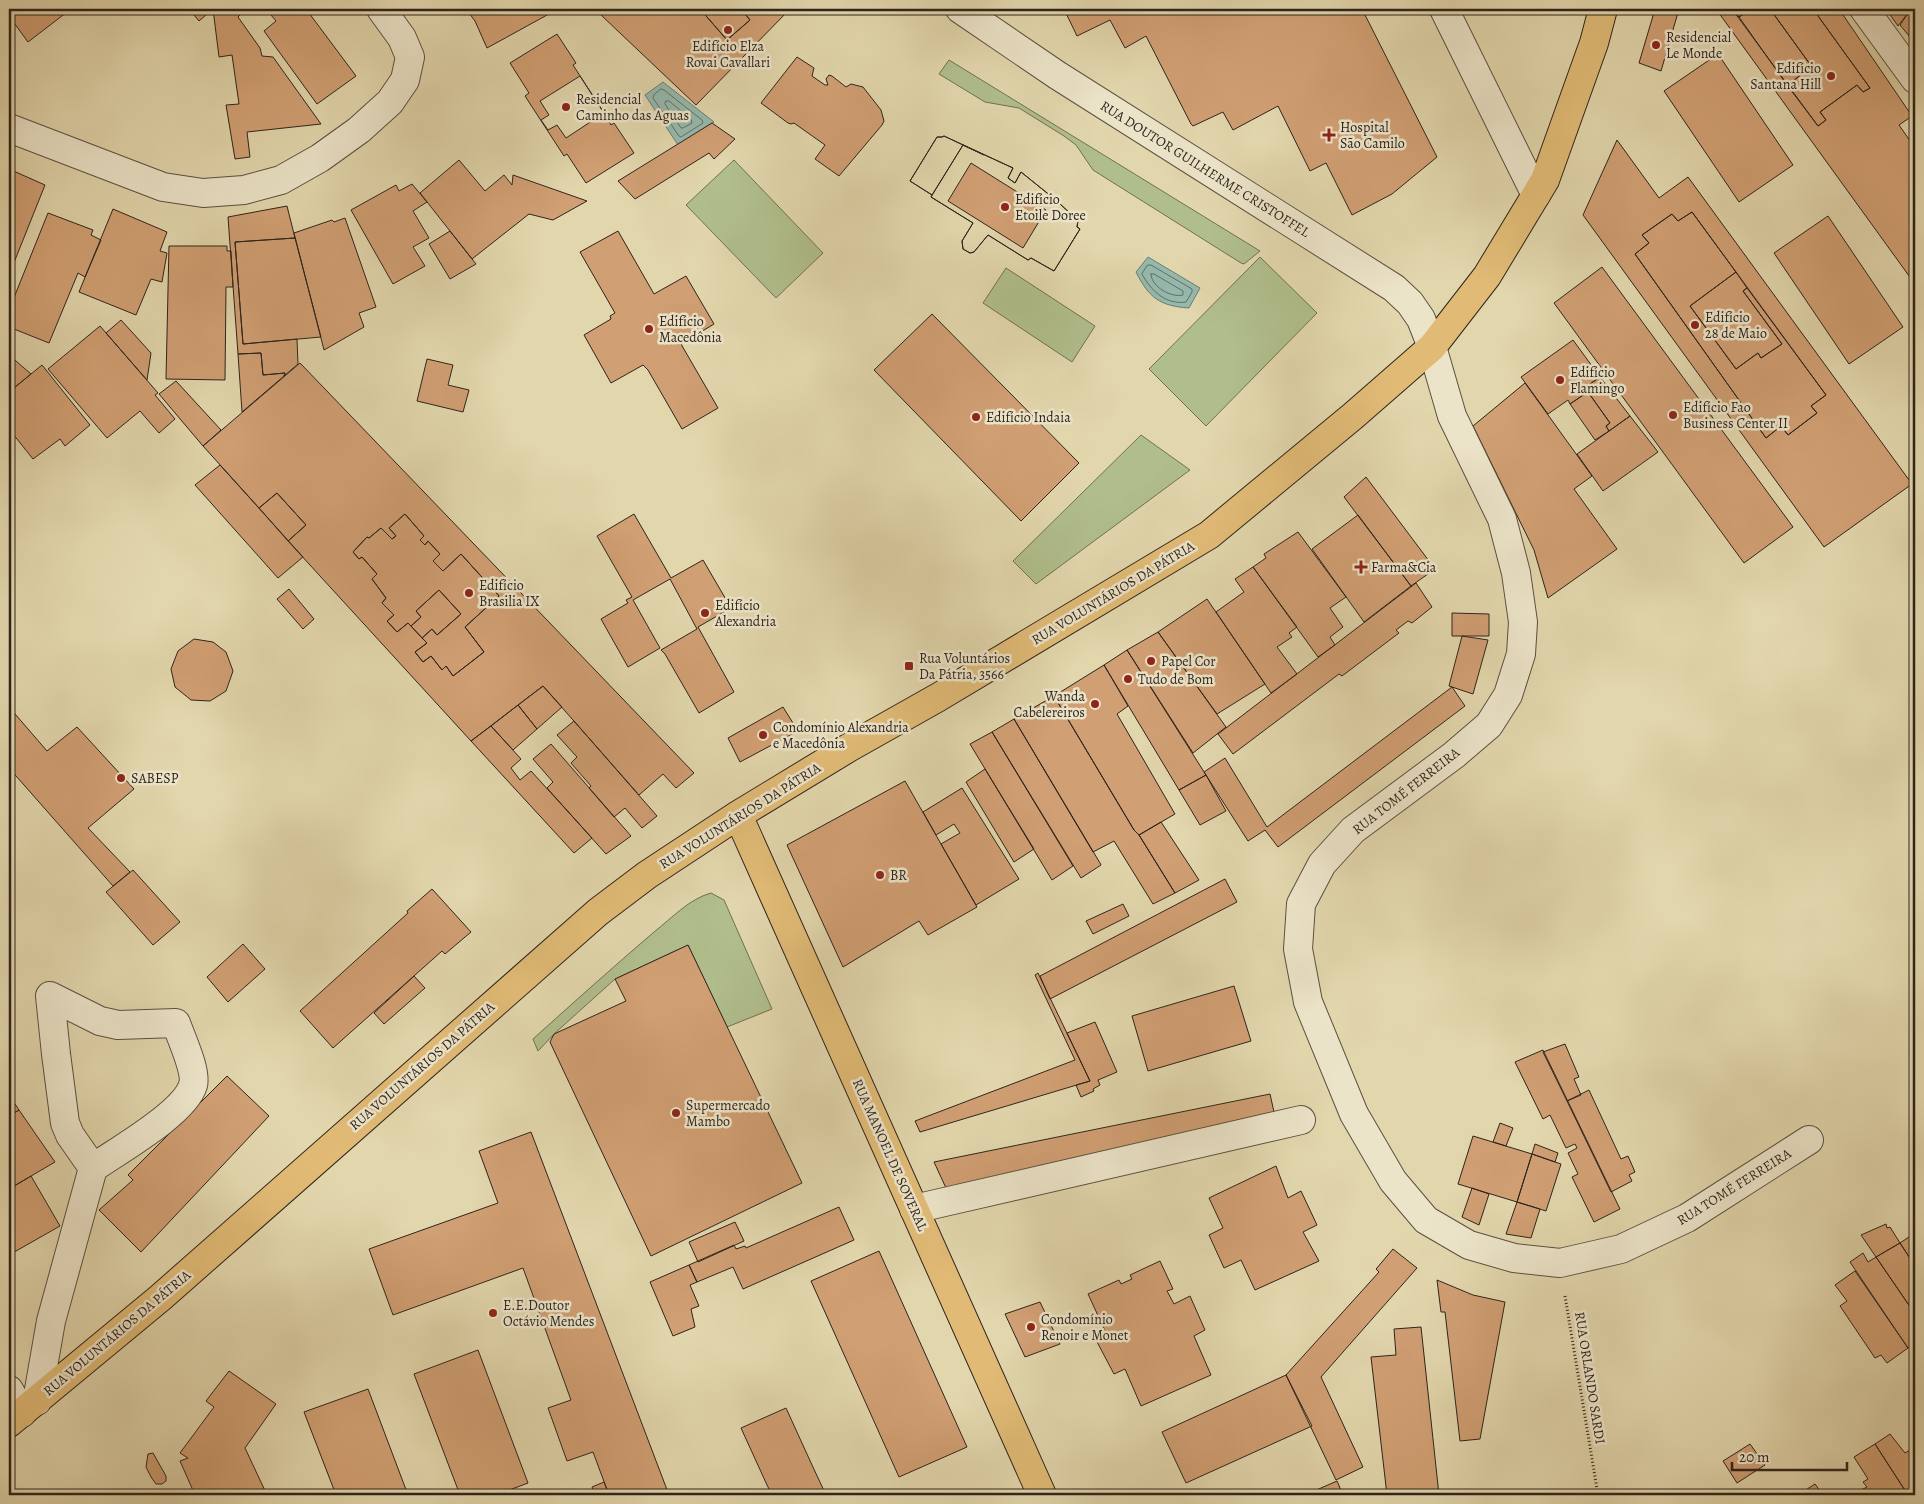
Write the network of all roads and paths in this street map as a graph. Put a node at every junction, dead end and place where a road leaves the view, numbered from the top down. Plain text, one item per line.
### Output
1 (381, 9) edge
2 (960, 9) edge
3 (1444, 9) edge
4 (1603, 9) edge
5 (1864, 9) edge
6 (1915, 79) edge
7 (9, 128) edge
8 (1536, 195) junction
9 (1432, 346) junction
10 (738, 815) junction
11 (1301, 1120) dead end
12 (1809, 1140) dead end
13 (93, 1168) junction
14 (914, 1209) junction
15 (1560, 1263) junction
16 (19, 1407) edge
17 (1042, 1495) edge
18 (1598, 1495) edge

1 - 7 street
2 - 9 street, RUA DOUTOR GUILHERME CRISTOFFEL
3 - 8 street
4 - 8 main road, RUA VOLUNTÁRIOS DA PÁTRIA
5 - 6 street
8 - 9 main road, RUA VOLUNTÁRIOS DA PÁTRIA
9 - 10 main road, RUA VOLUNTÁRIOS DA PÁTRIA
9 - 15 street, RUA TOMÉ FERREIRA
10 - 14 main road, RUA MANOEL DE SOVERAL
10 - 16 main road, RUA VOLUNTÁRIOS DA PÁTRIA
11 - 14 street
12 - 15 street, RUA TOMÉ FERREIRA
13 - 13 street
13 - 16 street
14 - 17 main road, RUA MANOEL DE SOVERAL
15 - 18 path, RUA ORLANDO SARDI

